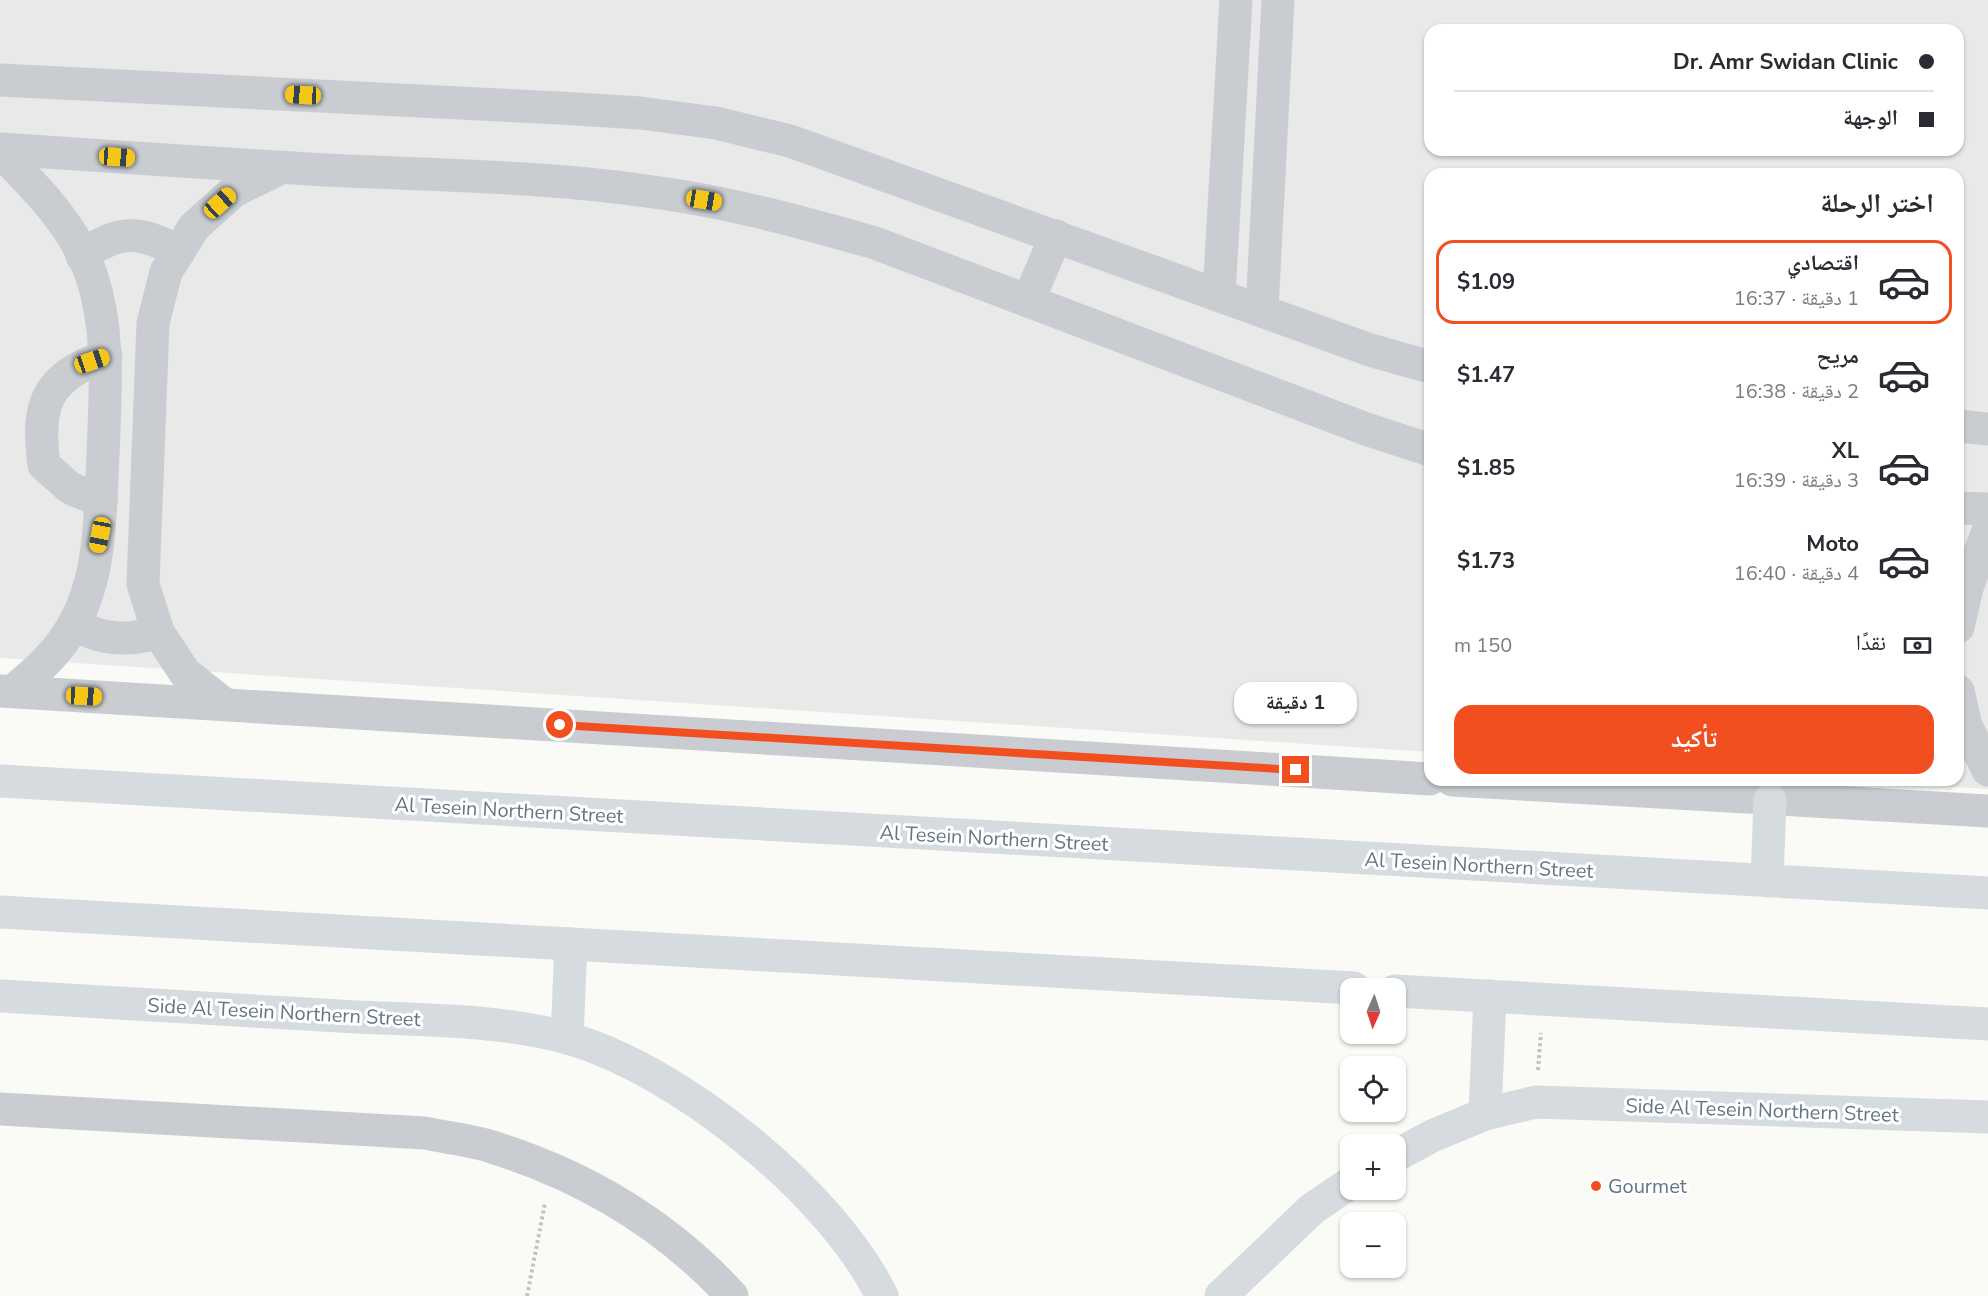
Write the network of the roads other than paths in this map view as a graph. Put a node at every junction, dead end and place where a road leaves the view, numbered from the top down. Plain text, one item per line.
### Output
1 (1236, 0) edge
2 (1278, 0) edge
3 (0, 80) edge
4 (0, 150) edge
5 (282, 168) junction
6 (1056, 236) junction
7 (179, 252) junction
8 (82, 256) junction
9 (1219, 295) junction
10 (1028, 301) junction
11 (1262, 310) junction
12 (106, 356) junction
13 (1424, 366) edge
14 (1964, 427) edge
15 (1988, 429) edge
16 (1424, 448) edge
17 (101, 501) junction
18 (1964, 508) edge
19 (1988, 509) edge
20 (1988, 530) edge
21 (1964, 601) edge
22 (74, 624) junction
23 (158, 632) junction
24 (7, 691) edge
25 (225, 704) junction
26 (1964, 717) edge
27 (1988, 770) edge
28 (1424, 779) edge
29 (0, 781) edge
30 (1547, 786) edge
31 (1813, 786) edge
32 (1770, 800) junction
33 (1988, 811) edge
34 (1767, 881) junction
35 (1988, 893) edge
36 (0, 912) edge
37 (571, 944) junction
38 (1340, 987) edge
39 (1406, 992) edge
40 (0, 996) edge
41 (1490, 996) junction
42 (1988, 1024) edge
43 (567, 1038) junction
44 (0, 1109) edge
45 (1485, 1114) junction
46 (1988, 1117) edge
47 (1406, 1150) edge
48 (1340, 1190) edge
49 (732, 1296) edge
50 (882, 1296) edge
51 (1221, 1296) edge

1 - 9 street
2 - 11 street
3 - 6 street
4 - 5 street
4 - 8 street
5 - 7 street
5 - 10 street
6 - 9 street
6 - 10 street
7 - 8 street
7 - 23 street
8 - 12 street
9 - 11 street
10 - 16 street
11 - 13 street
12 - 17 street
12 - 17 street
14 - 15 street
17 - 22 street
18 - 19 street
20 - 21 street
22 - 23 street
22 - 24 street
23 - 25 street
24 - 25 street
25 - 28 street
26 - 27 street
29 - 34 main road, Al Tesein Northern Street
30 - 32 street
31 - 32 street
32 - 33 street
32 - 34 main road
34 - 35 main road, Al Tesein Northern Street
36 - 37 main road
37 - 38 main road
37 - 43 main road
39 - 41 main road
40 - 43 main road, Side Al Tesein Northern Street
41 - 42 main road
41 - 45 main road
43 - 50 main road, Side Al Tesein Northern Street
44 - 49 street
45 - 46 main road, Side Al Tesein Northern Street
45 - 47 main road, Side Al Tesein Northern Street
48 - 51 main road

